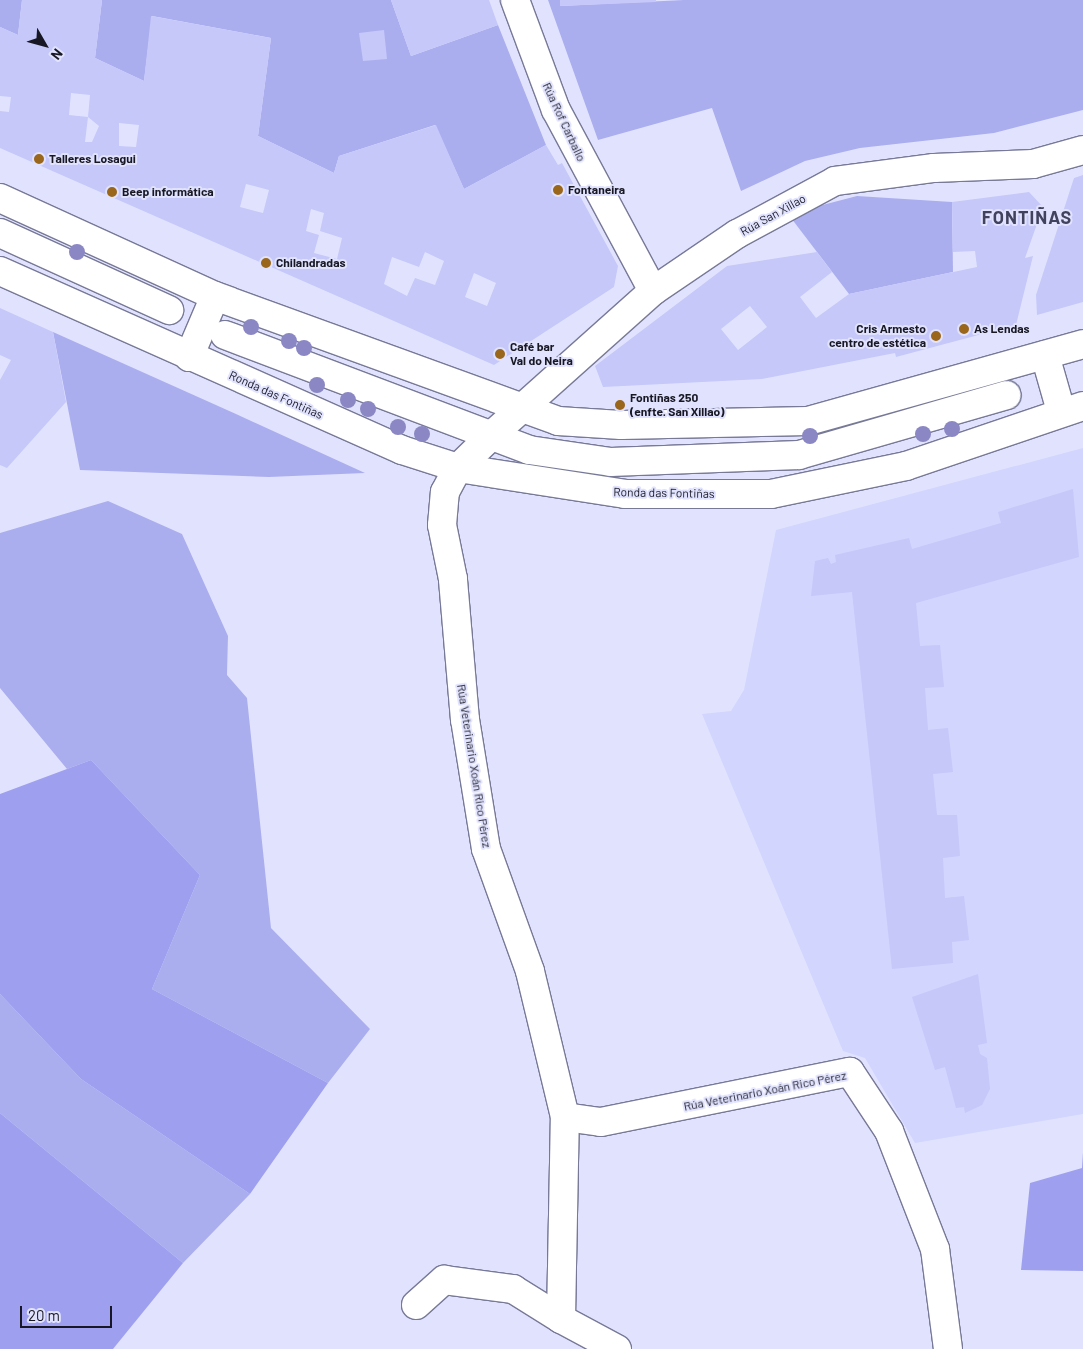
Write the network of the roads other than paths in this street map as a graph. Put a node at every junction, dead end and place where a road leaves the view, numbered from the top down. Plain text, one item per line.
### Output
1 (515, 0) edge
2 (1083, 150) edge
3 (0, 198) edge
4 (0, 233) edge
5 (0, 271) edge
6 (653, 291) junction
7 (215, 296) junction
8 (169, 310) dead end
9 (225, 335) dead end
10 (1083, 344) edge
11 (1045, 355) junction
12 (190, 357) junction
13 (1007, 395) dead end
14 (1072, 408) edge
15 (520, 410) junction
16 (493, 434) junction
17 (458, 468) junction
18 (565, 1117) junction
19 (416, 1306) dead end
20 (561, 1319) junction
21 (617, 1349) edge
22 (948, 1349) edge

1 - 6 street, Rúa Rof Carballo
2 - 6 street, Rúa San Xillao
3 - 7 street
4 - 8 street
5 - 12 street, Ronda das Fontiñas
6 - 15 street, Rúa San Xillao
7 - 12 street
7 - 15 street
9 - 16 street
10 - 11 street
11 - 14 street, Ronda das Fontiñas
11 - 15 street
12 - 17 street, Ronda das Fontiñas
13 - 16 street
14 - 17 street, Ronda das Fontiñas
15 - 16 street, Rúa San Xillao
16 - 17 street, Rúa Veterinario Xoán Rico Pérez
17 - 18 street, Rúa Veterinario Xoán Rico Pérez
18 - 20 street, Rúa Veterinario Xoán Rico Pérez
18 - 22 street, Rúa Veterinario Xoán Rico Pérez
19 - 20 street
20 - 21 street

